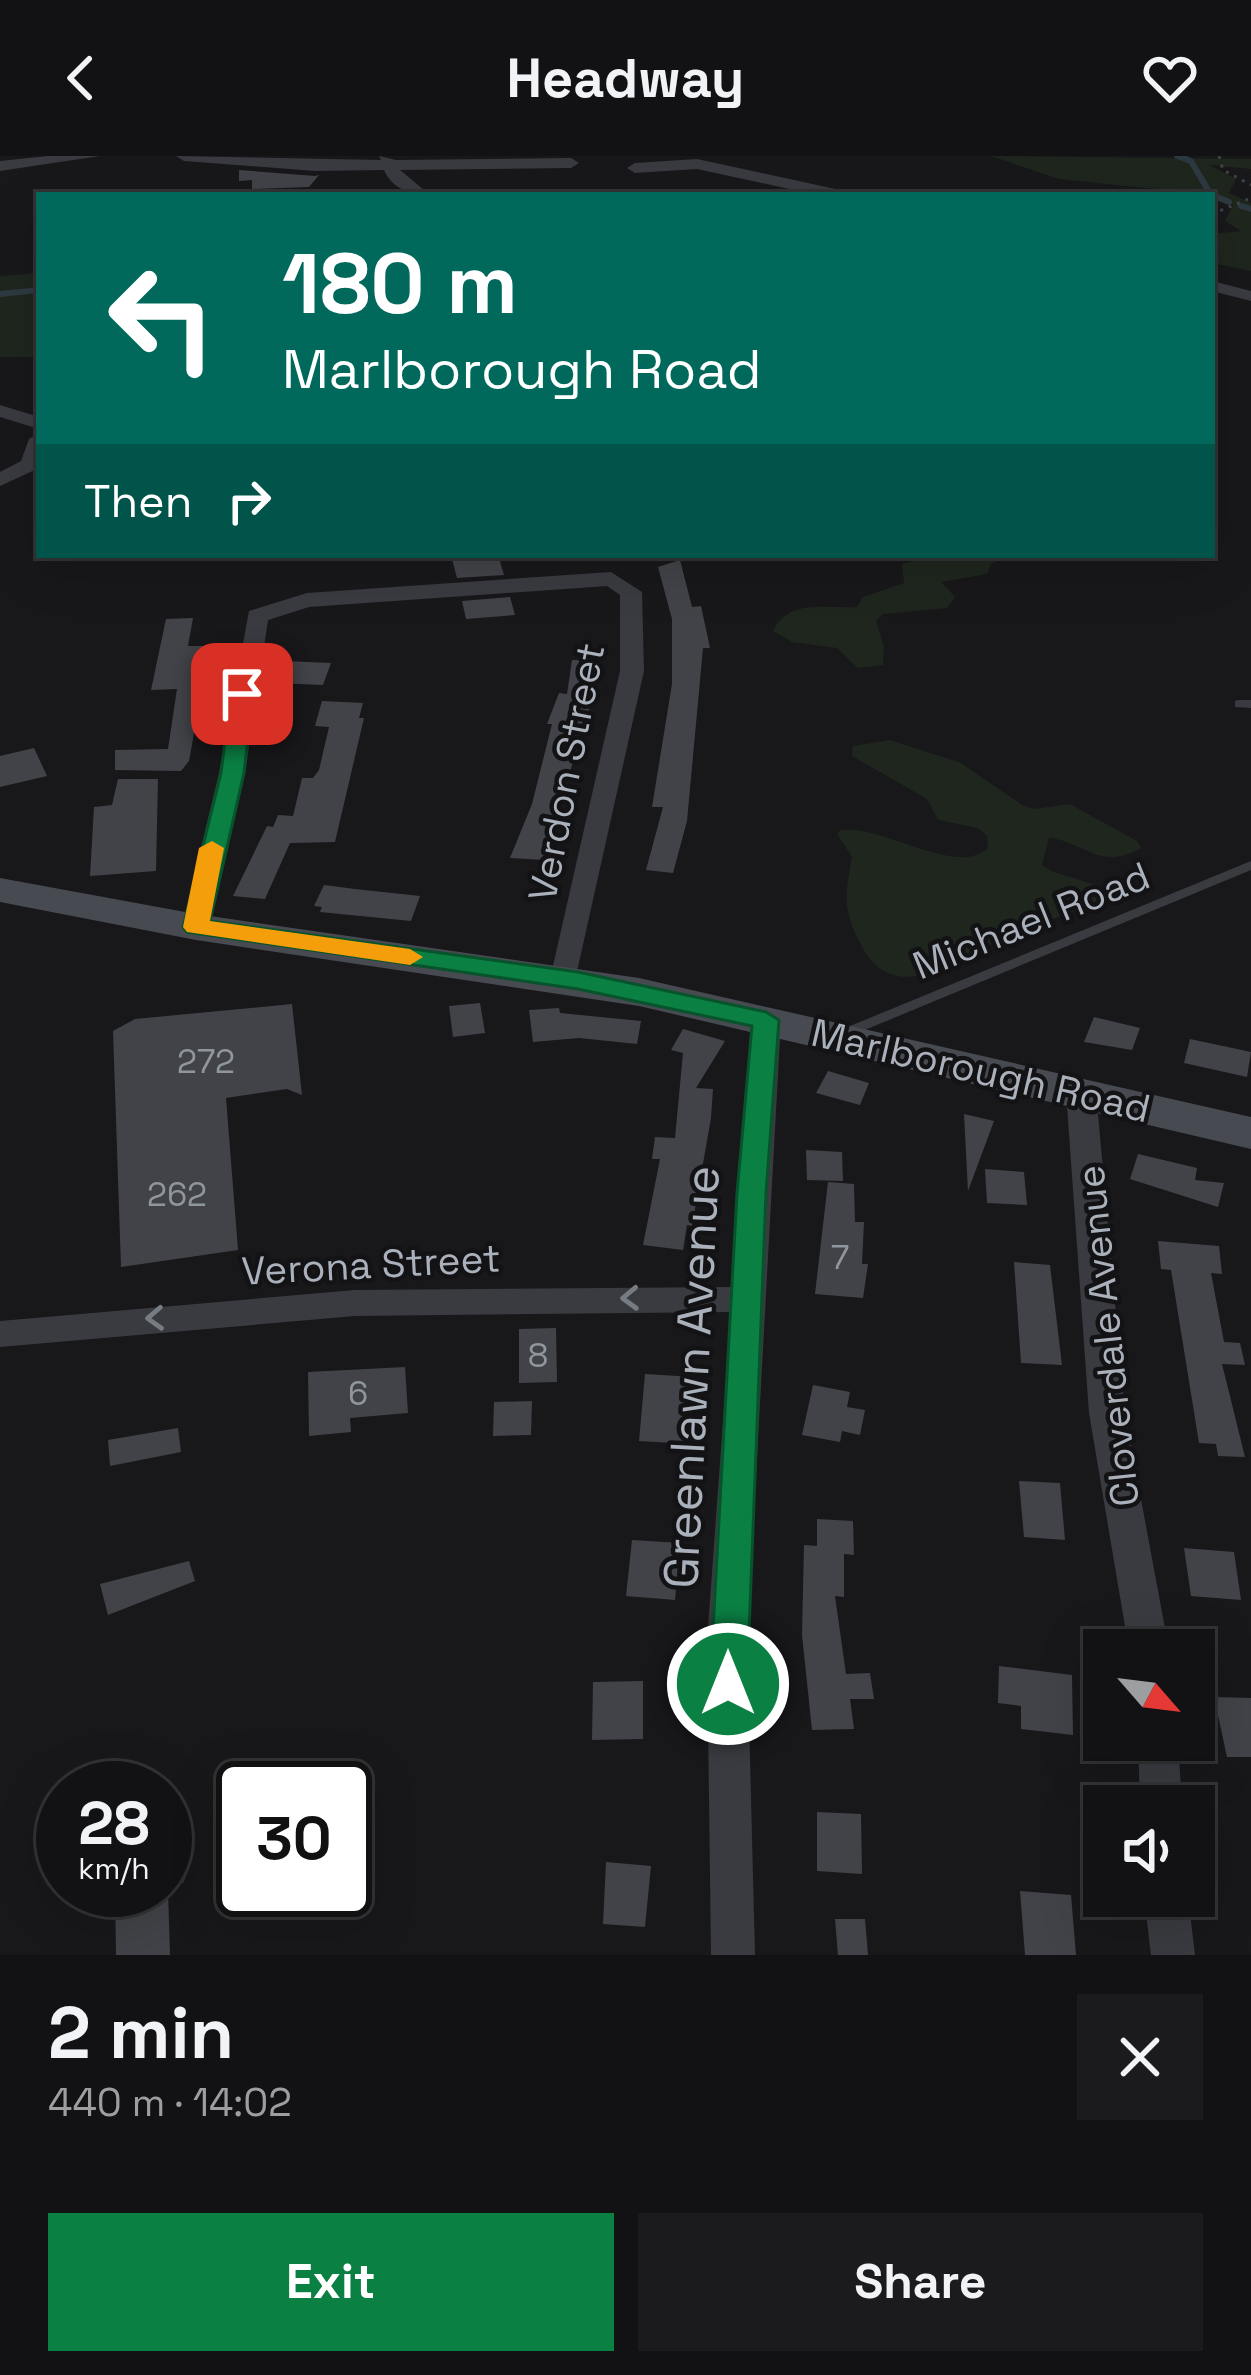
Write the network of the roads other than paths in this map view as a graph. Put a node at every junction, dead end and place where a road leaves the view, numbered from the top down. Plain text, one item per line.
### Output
1 (92, 156) edge
2 (184, 156) edge
3 (386, 160) edge
4 (676, 161) edge
5 (571, 163) dead end
6 (0, 166) edge
7 (634, 168) dead end
8 (793, 184) junction
9 (419, 192) edge
10 (777, 192) edge
11 (827, 192) edge
12 (1215, 287) edge
13 (1251, 296) edge
14 (0, 411) edge
15 (36, 422) edge
16 (36, 448) edge
17 (0, 480) edge
18 (1251, 865) edge
19 (0, 890) edge
20 (196, 927) junction
21 (564, 979) junction
22 (766, 1020) junction
23 (836, 1036) junction
24 (1081, 1092) junction
25 (1251, 1133) edge
26 (747, 1299) junction
27 (0, 1334) edge
28 (1145, 1629) edge
29 (1168, 1917) edge
30 (733, 1955) edge
31 (1173, 1955) edge

1 - 6 street
2 - 3 street
3 - 5 street
3 - 9 street
4 - 7 street
4 - 8 street
8 - 10 street
8 - 11 street
12 - 13 street
14 - 15 street
16 - 17 street
18 - 23 lane, Michael Road
19 - 20 street, Marlborough Road
20 - 21 street, Marlborough Road
20 - 21 street, Verdon Street
21 - 22 street, Marlborough Road
22 - 23 street, Marlborough Road
22 - 26 street, Greenlawn Avenue
23 - 24 street, Marlborough Road
24 - 25 street, Marlborough Road
24 - 28 street, Cloverdale Avenue
26 -> 27 street, Verona Street
26 - 30 street, Greenlawn Avenue
29 - 31 street

